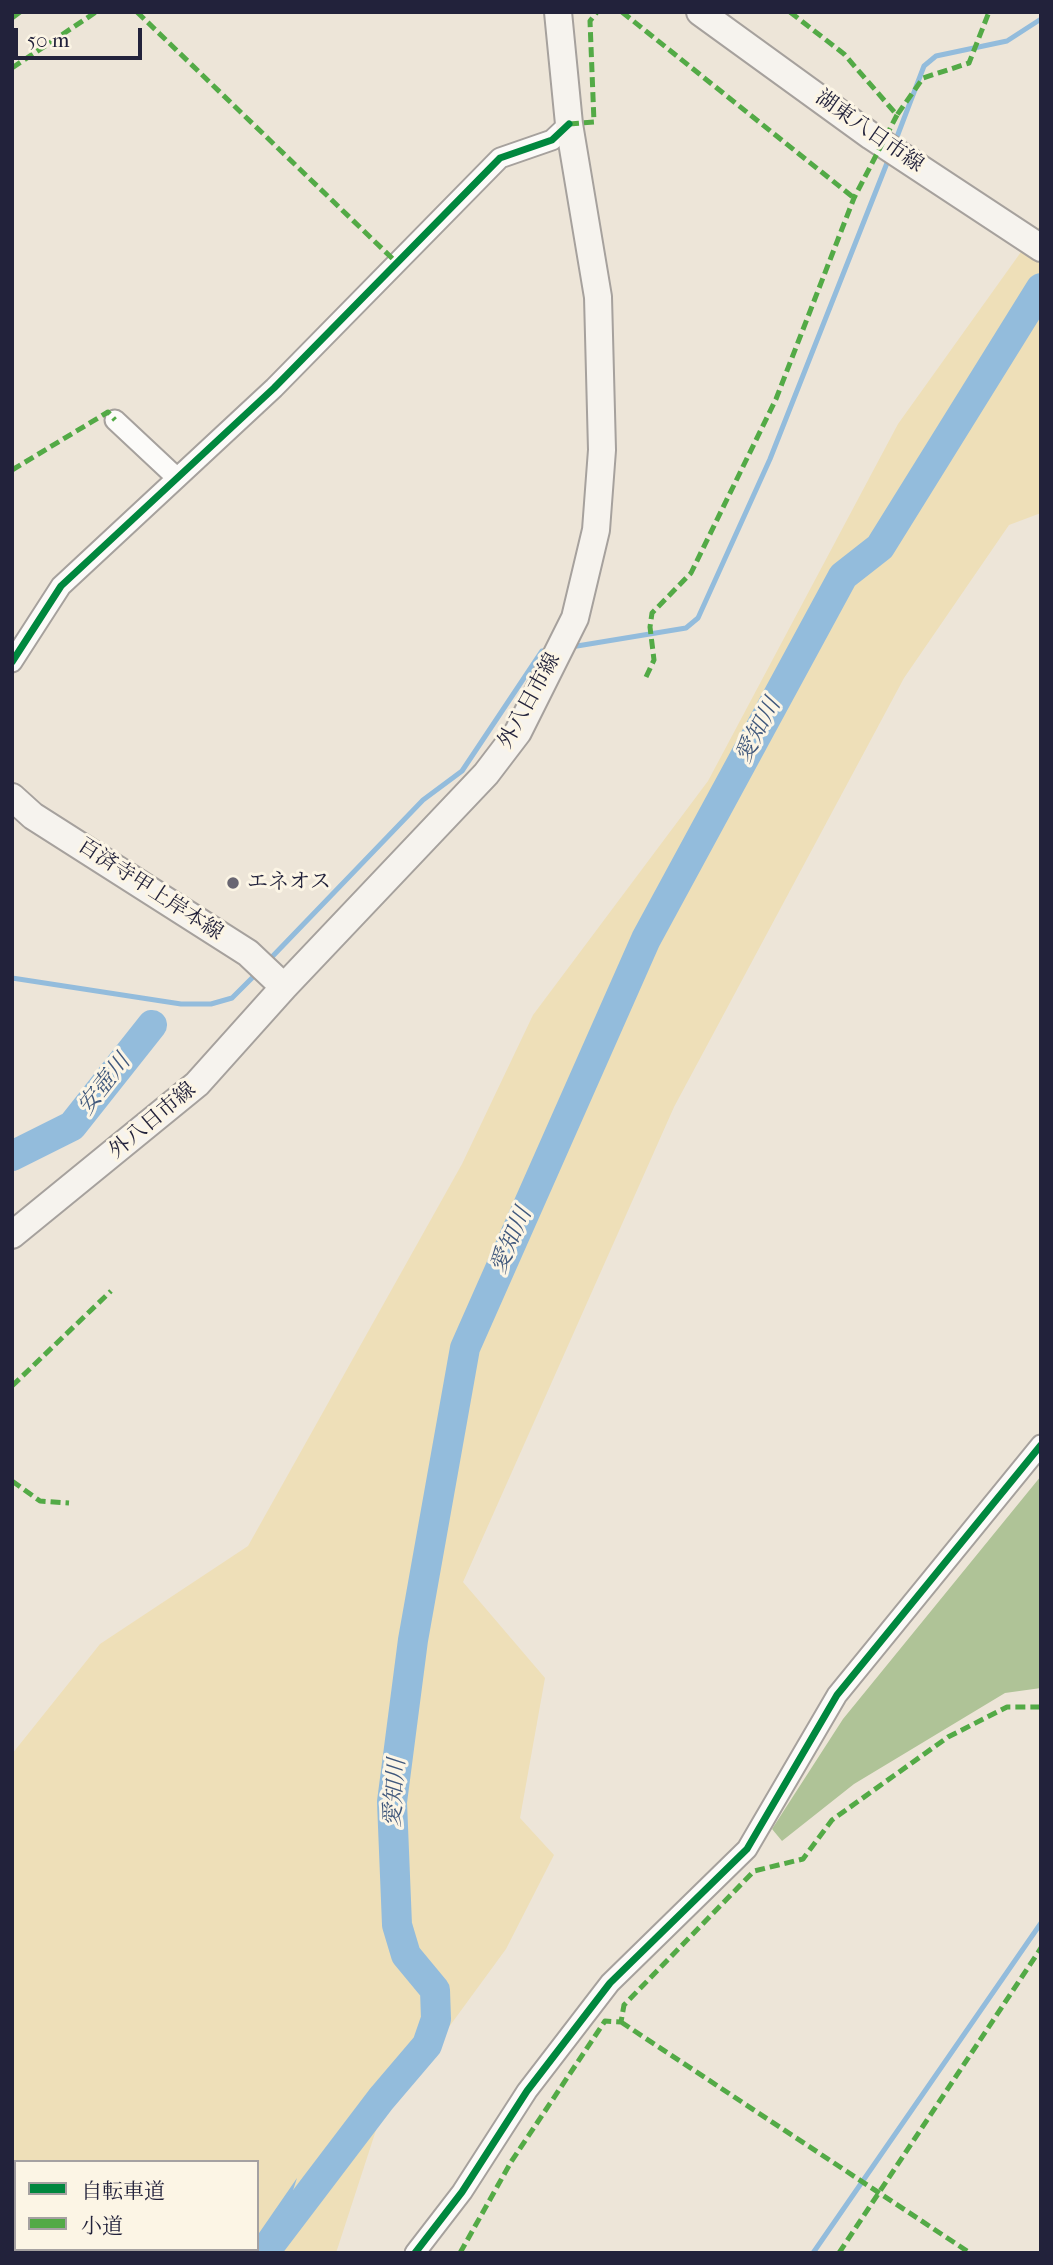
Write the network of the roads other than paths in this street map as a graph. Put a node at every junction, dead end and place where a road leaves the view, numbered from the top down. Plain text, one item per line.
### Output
1 (558, 12) edge
2 (700, 12) edge
3 (569, 124) junction
4 (1041, 248) edge
5 (115, 420) dead end
6 (177, 478) junction
7 (12, 662) edge
8 (12, 797) edge
9 (276, 979) junction
10 (12, 1235) edge
11 (1041, 1445) edge
12 (415, 2253) edge

1 - 3 main road, 外八日市線
2 - 4 main road, 湖東八日市線
3 - 6 street
3 - 9 main road, 外八日市線
5 - 6 street
6 - 7 street
8 - 9 main road, 百済寺甲上岸本線
9 - 10 main road, 外八日市線
11 - 12 street

